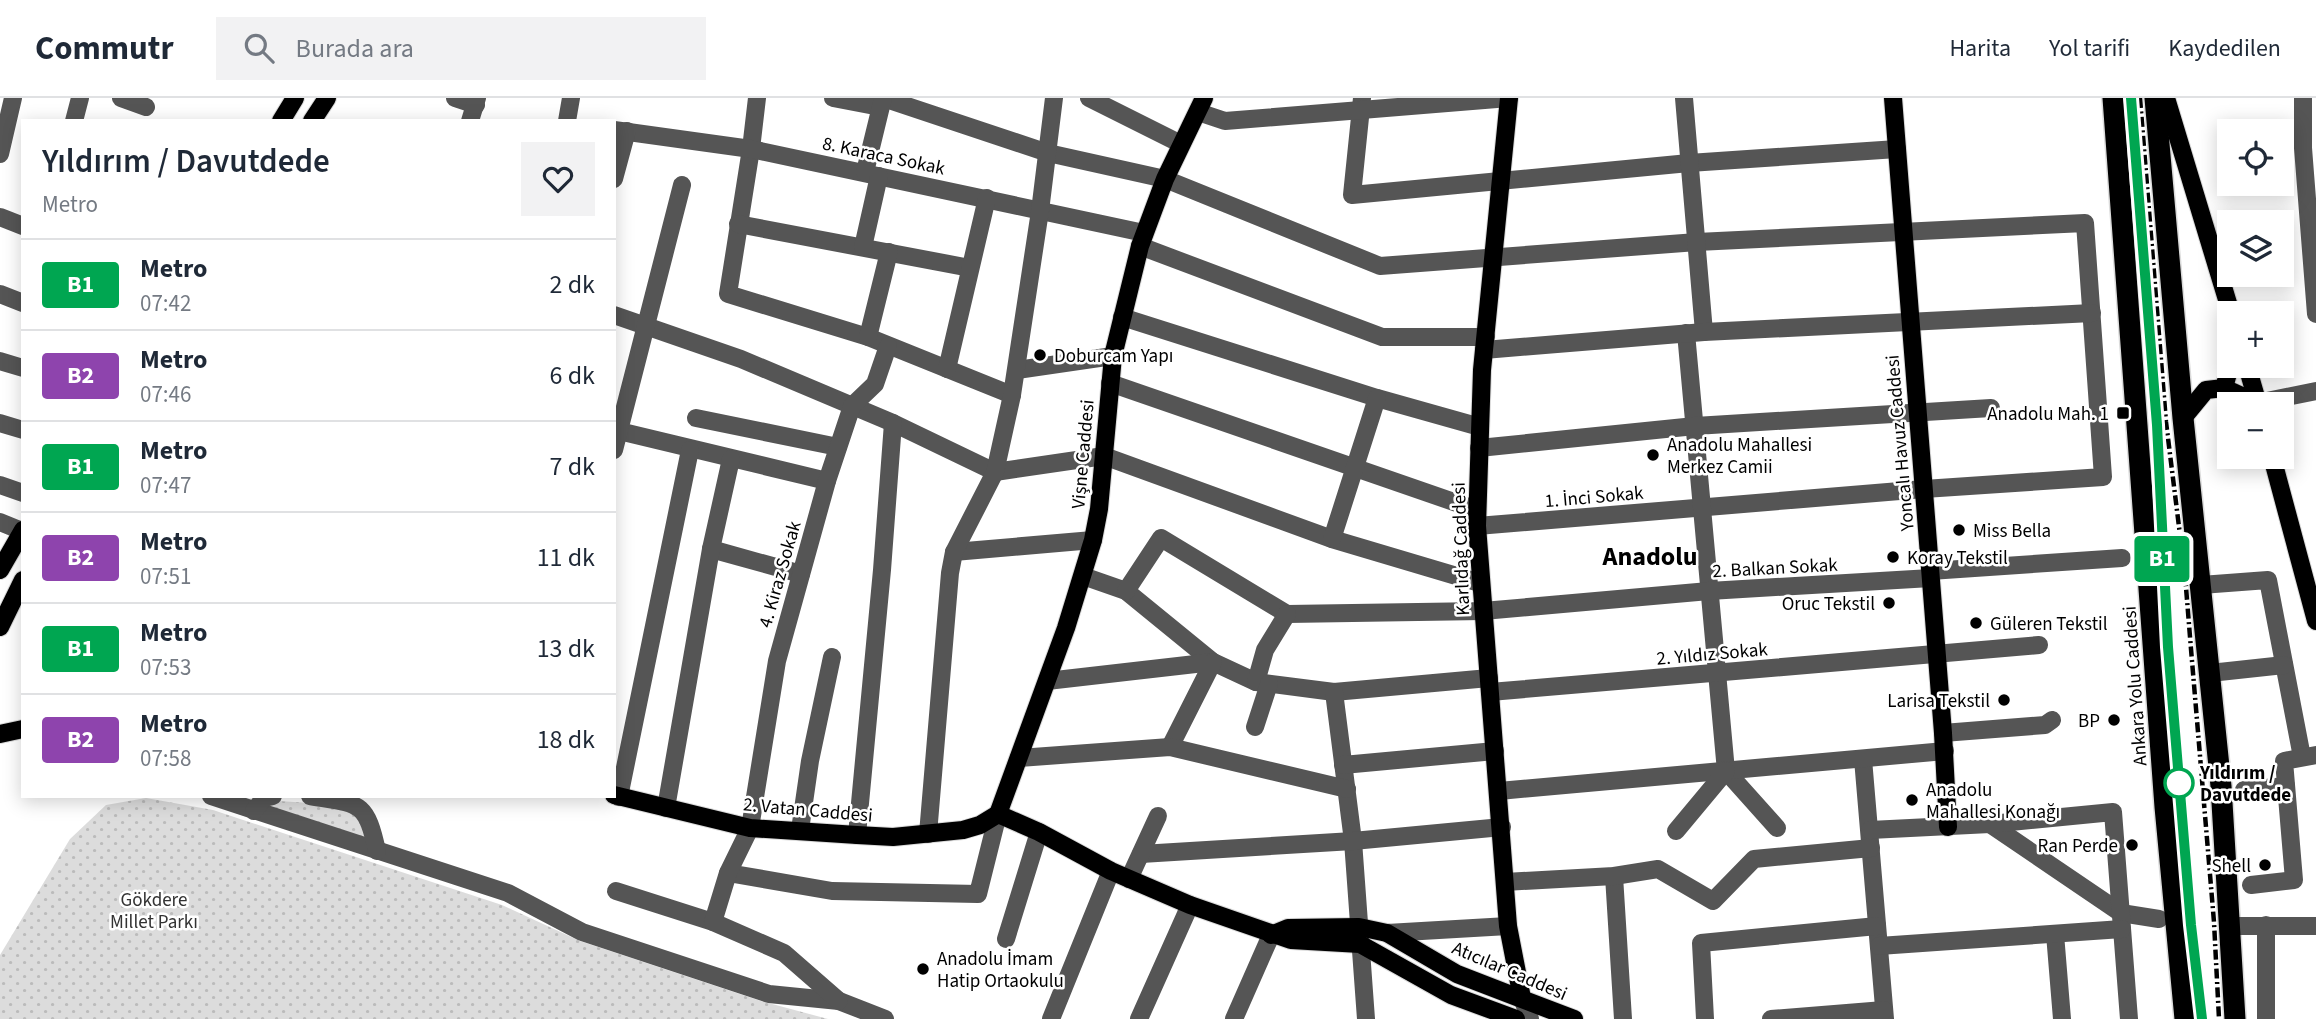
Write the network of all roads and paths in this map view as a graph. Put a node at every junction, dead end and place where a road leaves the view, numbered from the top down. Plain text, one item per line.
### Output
1 (13, 98) edge
2 (80, 98) edge
3 (121, 98) edge
4 (295, 98) edge
5 (327, 98) edge
6 (455, 98) edge
7 (571, 98) edge
8 (757, 98) edge
9 (833, 98) edge
10 (1054, 98) edge
11 (1089, 98) edge
12 (1509, 98) edge
13 (1684, 98) edge
14 (1893, 98) edge
15 (2113, 98) edge
16 (2155, 98) edge
17 (2166, 98) edge
18 (2303, 98) edge
19 (882, 101) edge
20 (1201, 105) edge
21 (1362, 105) edge
22 (474, 108) edge
23 (146, 109) edge
24 (75, 119) edge
25 (282, 119) edge
26 (318, 119) edge
27 (566, 119) edge
28 (620, 130) edge
29 (1181, 144) junction
30 (751, 149) junction
31 (1897, 149) junction
32 (1048, 153) junction
33 (0, 154) edge
34 (616, 163) edge
35 (1689, 163) junction
36 (872, 174) junction
37 (1165, 179) junction
38 (1501, 180) junction
39 (682, 185) dead end
40 (987, 198) junction
41 (1040, 212) junction
42 (0, 217) edge
43 (738, 224) junction
44 (21, 225) edge
45 (1903, 231) junction
46 (1142, 240) junction
47 (1697, 242) junction
48 (863, 247) junction
49 (889, 253) junction
50 (1492, 258) junction
51 (970, 268) junction
52 (0, 294) edge
53 (2227, 301) edge
54 (21, 302) edge
55 (2316, 311) edge
56 (2092, 313) junction
57 (616, 316) edge
58 (1122, 317) junction
59 (1910, 322) junction
60 (647, 325) junction
61 (1695, 332) junction
62 (868, 337) junction
63 (1485, 343) junction
64 (888, 346) junction
65 (1114, 356) junction
66 (0, 360) edge
67 (21, 367) edge
68 (947, 369) junction
69 (1017, 370) junction
70 (2227, 378) edge
71 (1110, 383) junction
72 (2224, 388) junction
73 (2316, 391) edge
74 (2232, 392) edge
75 (1012, 396) junction
76 (2294, 396) edge
77 (1377, 398) junction
78 (852, 406) junction
79 (1991, 408) dead end
80 (1918, 413) junction
81 (696, 418) dead end
82 (2183, 418) junction
83 (0, 423) edge
84 (893, 423) junction
85 (727, 424) junction
86 (1695, 426) junction
87 (1480, 427) junction
88 (21, 429) edge
89 (619, 431) junction
90 (616, 442) edge
91 (838, 447) junction
92 (1479, 448) junction
93 (690, 450) junction
94 (1104, 456) junction
95 (725, 457) junction
96 (1354, 467) junction
97 (2275, 469) edge
98 (995, 472) junction
99 (827, 481) junction
100 (0, 485) edge
101 (1924, 489) junction
102 (21, 492) edge
103 (1702, 508) junction
104 (1477, 518) junction
105 (0, 522) edge
106 (21, 531) edge
107 (21, 533) edge
108 (1332, 539) junction
109 (1093, 540) junction
110 (711, 549) junction
111 (954, 552) junction
112 (2122, 558) dead end
113 (0, 570) edge
114 (801, 573) junction
115 (1931, 575) junction
116 (1083, 576) junction
117 (21, 583) edge
118 (1480, 583) junction
119 (2201, 585) junction
120 (1709, 591) junction
121 (1126, 592) junction
122 (1483, 611) junction
123 (1286, 614) junction
124 (2316, 621) edge
125 (0, 627) edge
126 (2039, 645) dead end
127 (1937, 655) junction
128 (832, 657) dead end
129 (1213, 662) junction
130 (2284, 665) junction
131 (1716, 673) junction
132 (2210, 673) junction
133 (1047, 681) junction
134 (1263, 683) junction
135 (1490, 685) junction
136 (1334, 692) junction
137 (2052, 720) dead end
138 (1255, 727) dead end
139 (21, 729) edge
140 (0, 734) edge
141 (1944, 742) junction
142 (1170, 747) junction
143 (1495, 751) junction
144 (2309, 756) edge
145 (1019, 758) junction
146 (1863, 759) junction
147 (1343, 765) junction
148 (1726, 771) junction
149 (2286, 786) junction
150 (1346, 789) junction
151 (2244, 790) dead end
152 (1499, 791) junction
153 (616, 796) edge
154 (238, 798) edge
155 (321, 798) edge
156 (373, 798) edge
157 (264, 800) edge
158 (666, 808) junction
159 (998, 814) junction
160 (1158, 816) dead end
161 (370, 820) junction
162 (1990, 824) junction
163 (1502, 827) junction
164 (1948, 827) junction
165 (750, 828) junction
166 (1777, 828) dead end
167 (800, 830) junction
168 (1676, 831) dead end
169 (1039, 832) junction
170 (928, 834) junction
171 (857, 835) junction
172 (1870, 839) junction
173 (1353, 841) junction
174 (377, 851) junction
175 (1141, 854) junction
176 (1111, 871) junction
177 (727, 873) junction
178 (1614, 876) junction
179 (1129, 879) junction
180 (1505, 882) junction
181 (2251, 885) dead end
182 (616, 891) dead end
183 (1190, 905) junction
184 (2159, 919) dead end
185 (2122, 921) junction
186 (713, 922) junction
187 (2266, 925) junction
188 (1508, 926) junction
189 (1877, 926) junction
190 (2230, 926) junction
191 (2316, 926) edge
192 (1387, 933) junction
193 (1271, 934) junction
194 (2055, 934) junction
195 (1359, 935) junction
196 (1006, 939) dead end
197 (1879, 946) junction
198 (1522, 998) junction
199 (838, 1001) junction
200 (1884, 1014) edge
201 (886, 1019) edge
202 (1051, 1019) edge
203 (1139, 1019) edge
204 (1234, 1019) edge
205 (1366, 1019) edge
206 (1515, 1019) edge
207 (1530, 1019) edge
208 (1574, 1019) edge
209 (1623, 1019) edge
210 (1705, 1019) edge
211 (1771, 1019) edge
212 (2062, 1019) edge
213 (2129, 1019) edge
214 (2185, 1019) edge
215 (2235, 1019) edge
216 (2266, 1019) edge

1 - 33 street
2 - 24 street
3 - 23 street
4 - 25 main road
5 - 26 main road
6 - 22 street
7 - 27 street
8 - 30 street
9 - 19 street
10 - 32 street
11 - 29 street
12 - 21 street
12 - 38 main road, Karlıdağ Caddesi
13 - 35 street
14 - 31 main road, Yoncalı Havuz Caddesi
15 - 214 highway, Ankara Yolu Caddesi
16 - 82 highway
17 - 53 main road
18 - 55 street
19 - 32 street
19 - 36 street
20 - 21 street
20 - 29 main road, Vişne Caddesi
21 - 38 street
28 - 30 street, 8. Karaca Sokak
28 - 34 street
29 - 37 main road, Vişne Caddesi
30 - 36 street, 8. Karaca Sokak
30 - 43 street
31 - 35 street
31 - 45 main road, Yoncalı Havuz Caddesi
32 - 37 street
32 - 41 street
35 - 38 street
35 - 47 street
36 - 40 street, 8. Karaca Sokak
36 - 48 street
37 - 46 main road, Vişne Caddesi
37 - 50 street
38 - 50 main road, Karlıdağ Caddesi
39 - 60 street
40 - 41 street, 8. Karaca Sokak
40 - 51 street
41 - 46 street, 8. Karaca Sokak
41 - 69 street
42 - 44 street
43 - 48 street
43 - 62 street
45 - 47 street
45 - 56 street
45 - 59 main road, Yoncalı Havuz Caddesi
46 - 58 main road, Vişne Caddesi
46 - 63 street, 8. Karaca Sokak
47 - 50 street
47 - 61 street
48 - 49 street
49 - 51 street
49 - 62 street
50 - 63 main road, Karlıdağ Caddesi
51 - 68 street
52 - 54 street
56 - 59 street, 8. Karaca Sokak
56 - 101 street, 1. İnci Sokak
57 - 60 street
58 - 65 main road, Vişne Caddesi
58 - 77 street
59 - 61 street, 8. Karaca Sokak
59 - 80 main road, Yoncalı Havuz Caddesi
60 - 78 street
60 - 89 street
61 - 63 street, 8. Karaca Sokak
61 - 86 street
62 - 64 street
63 - 87 main road, Karlıdağ Caddesi
64 - 68 street
64 - 78 street, 4. Kiraz Sokak
65 - 69 street
65 - 71 main road, Vişne Caddesi
66 - 67 street
68 - 75 street
69 - 75 street
70 - 72 main road
71 - 94 main road, Vişne Caddesi
71 - 96 street
72 - 74 main road
72 - 82 main road
73 - 76 street
75 - 98 street
77 - 87 street
77 - 96 street
78 - 84 street
78 - 91 street, 4. Kiraz Sokak
79 - 80 street
80 - 86 street
80 - 101 main road, Yoncalı Havuz Caddesi
81 - 85 street
82 - 119 highway
83 - 88 street
84 - 98 street
84 - 171 street
85 - 91 street
85 - 95 street
86 - 92 street
86 - 103 street
87 - 92 main road, Karlıdağ Caddesi
89 - 90 street
89 - 93 street
91 - 99 street, 4. Kiraz Sokak
92 - 104 main road, Karlıdağ Caddesi
93 - 95 street
93 - 153 street
94 - 98 street
94 - 108 street
94 - 109 main road, Vişne Caddesi
95 - 99 street
95 - 110 street
96 - 104 street
96 - 108 street
97 - 124 main road
98 - 111 street
99 - 114 street, 4. Kiraz Sokak
100 - 102 street
101 - 103 street, 1. İnci Sokak
101 - 115 main road, Yoncalı Havuz Caddesi
103 - 104 street, 1. İnci Sokak
103 - 120 street
104 - 118 main road, Karlıdağ Caddesi
105 - 106 street
107 - 113 main road
108 - 118 street
109 - 111 street
109 - 116 main road, Vişne Caddesi
110 - 114 street
110 - 158 street
111 - 170 street
112 - 115 street, 2. Balkan Sokak
114 - 165 street, 4. Kiraz Sokak
115 - 120 street, 2. Balkan Sokak
115 - 127 main road, Yoncalı Havuz Caddesi
116 - 121 street, 2. Yıldız Sokak
116 - 133 main road, Vişne Caddesi
117 - 125 main road
118 - 122 main road, Karlıdağ Caddesi
119 - 130 street
119 - 132 highway
120 - 122 street, 2. Balkan Sokak
120 - 131 street
121 - 123 street
121 - 129 street, 2. Yıldız Sokak
122 - 123 street, 2. Balkan Sokak
122 - 135 main road, Karlıdağ Caddesi
123 - 134 street
126 - 127 street, 2. Yıldız Sokak
127 - 131 street, 2. Yıldız Sokak
127 - 141 main road, Yoncalı Havuz Caddesi
128 - 167 street
129 - 133 street
129 - 134 street, 2. Yıldız Sokak
129 - 142 street
130 - 132 street
130 - 144 street
131 - 135 street, 2. Yıldız Sokak
131 - 148 street
132 - 190 highway
133 - 145 main road, Vişne Caddesi
134 - 136 street, 2. Yıldız Sokak
134 - 138 street
135 - 136 street, 2. Yıldız Sokak
135 - 143 main road, Karlıdağ Caddesi
136 - 147 street
137 - 141 street
139 - 140 main road
141 - 146 street
141 - 164 main road, Yoncalı Havuz Caddesi
142 - 145 street
142 - 150 street
143 - 147 street
143 - 152 main road, Karlıdağ Caddesi
144 - 149 street
145 - 159 main road, Vişne Caddesi
146 - 148 street
146 - 172 street
147 - 150 street
148 - 152 street
148 - 166 street
148 - 168 street
149 - 151 street
149 - 181 street
150 - 173 street
152 - 163 main road, Karlıdağ Caddesi
153 - 158 main road, 2. Vatan Caddesi
154 - 157 street
155 - 161 street
156 - 161 street
157 - 174 street
158 - 165 main road, 2. Vatan Caddesi
159 - 169 main road, Atıcılar Caddesi
159 - 170 main road, 2. Vatan Caddesi
159 - 177 street
160 - 175 street
161 - 174 street
162 - 164 street
162 - 185 street
162 - 185 street
163 - 173 street
163 - 180 main road, Karlıdağ Caddesi
164 - 172 street
165 - 167 main road, 2. Vatan Caddesi
165 - 177 street, 4. Kiraz Sokak
167 - 171 main road, 2. Vatan Caddesi
169 - 176 main road, Atıcılar Caddesi
169 - 196 street
170 - 171 main road, 2. Vatan Caddesi
172 - 178 street
172 - 189 street
173 - 175 street
173 - 195 street
174 - 199 street
175 - 179 street
176 - 179 main road, Atıcılar Caddesi
176 - 202 street
177 - 186 street, 4. Kiraz Sokak
178 - 180 street
178 - 209 street
179 - 183 main road, Atıcılar Caddesi
180 - 188 main road, Karlıdağ Caddesi
182 - 186 street
183 - 193 main road, Atıcılar Caddesi
183 - 203 street
184 - 185 street
185 - 194 street
185 - 213 street
186 - 199 street
187 - 190 street
187 - 191 street
187 - 216 street
188 - 192 street
188 - 198 main road, Karlıdağ Caddesi
189 - 197 street
189 - 210 street
190 - 215 highway
192 - 195 main road, Atıcılar Caddesi
192 - 198 main road, Atıcılar Caddesi
193 - 195 main road, Atıcılar Caddesi
193 - 204 street
194 - 197 street
194 - 212 street
195 - 205 street
195 - 206 main road, Atıcılar Caddesi
197 - 200 street
198 - 206 street
198 - 207 street
198 - 208 main road, Atıcılar Caddesi
199 - 201 street
200 - 211 street

